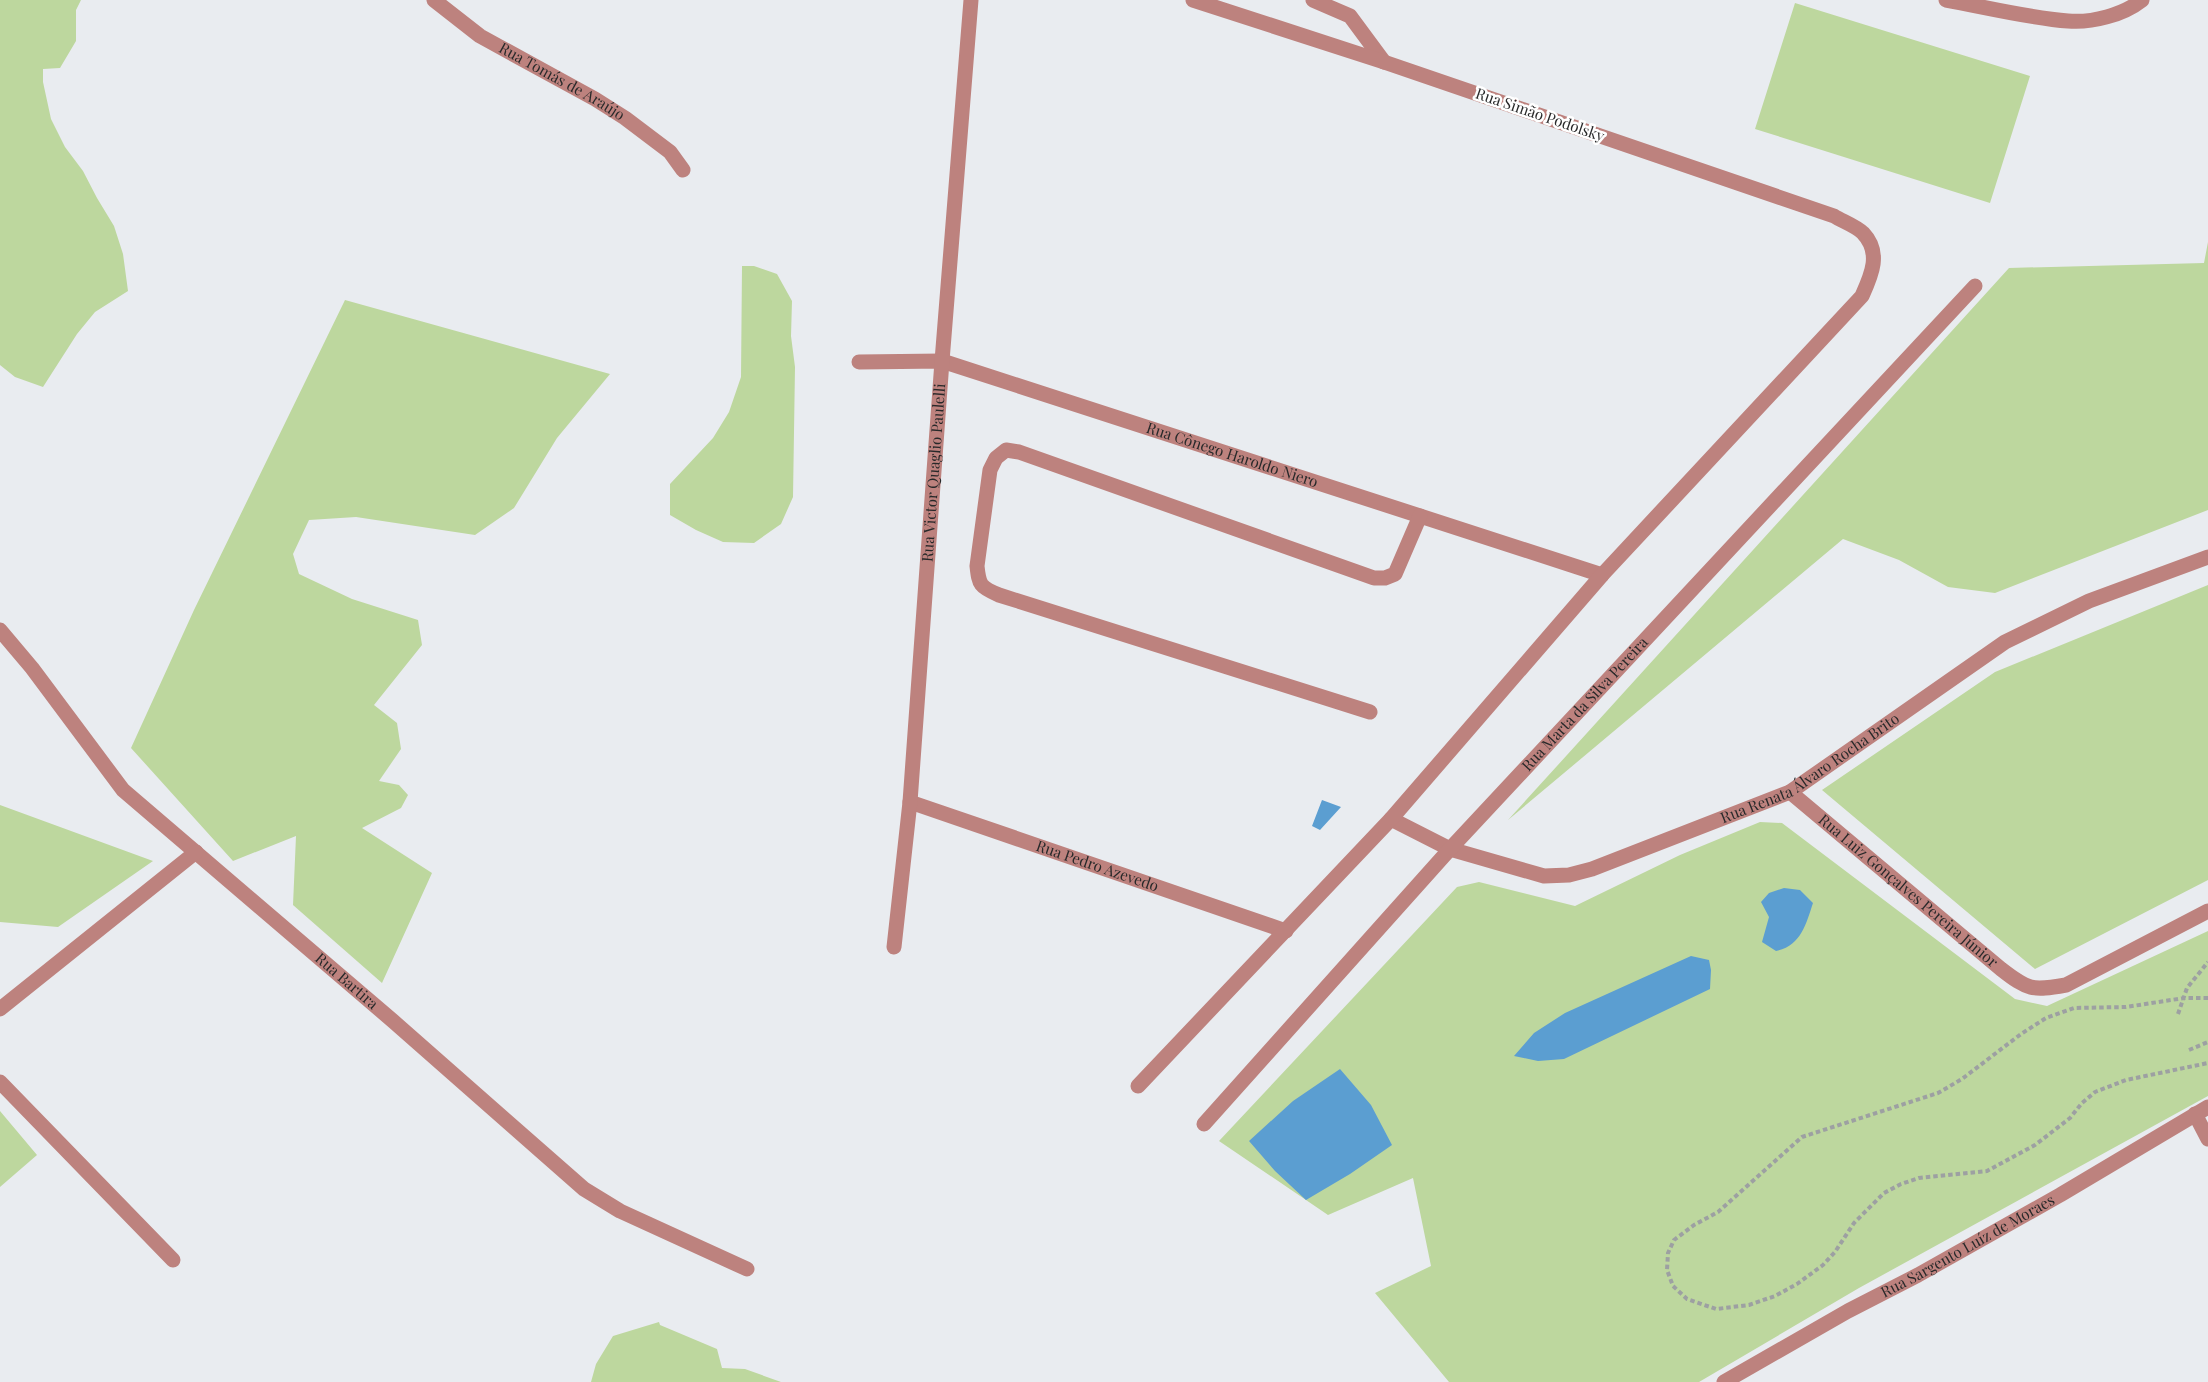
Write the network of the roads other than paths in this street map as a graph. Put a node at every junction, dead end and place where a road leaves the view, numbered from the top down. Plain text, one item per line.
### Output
1 (434, 0) edge
2 (970, 0) edge
3 (1193, 0) edge
4 (1313, 0) edge
5 (1946, 0) edge
6 (2142, 0) edge
7 (1384, 62) junction
8 (683, 170) dead end
9 (1974, 287) dead end
10 (942, 361) junction
11 (859, 362) dead end
12 (1420, 516) junction
13 (2208, 557) edge
14 (1602, 575) junction
15 (0, 630) edge
16 (1370, 712) dead end
17 (1790, 792) junction
18 (910, 802) junction
19 (1391, 819) junction
20 (1450, 849) junction
21 (196, 852) junction
22 (2208, 911) edge
23 (1286, 930) junction
24 (894, 947) dead end
25 (0, 1009) edge
26 (0, 1082) edge
27 (1138, 1086) dead end
28 (2201, 1111) edge
29 (1204, 1124) dead end
30 (2208, 1139) edge
31 (173, 1260) dead end
32 (747, 1269) dead end
33 (1724, 1382) edge

1 - 8 street, Rua Tomás de Araújo
2 - 10 street, Rua Victor Quaglio Paulelli
3 - 7 street, Rua Simão Podolsky
4 - 7 street
5 - 6 street
7 - 14 street, Rua Simão Podolsky
9 - 20 street, Rua Marta da Silva Pereira
10 - 11 street, Rua Cônego Haroldo Niero
10 - 12 street, Rua Cônego Haroldo Niero
10 - 18 street, Rua Victor Quaglio Paulelli
12 - 14 street, Rua Cônego Haroldo Niero
12 - 16 street
13 - 17 street, Rua Renata Álvaro Rocha Brito
14 - 19 street
15 - 21 street, Rua Bartira
17 - 20 street, Rua Renata Álvaro Rocha Brito
17 - 22 street, Rua Luiz Gonçalves Pereira Júnior
18 - 23 street, Rua Pedro Azevedo
18 - 24 street, Rua Victor Quaglio Paulelli
19 - 20 street, Rua Renata Álvaro Rocha Brito
19 - 23 street
20 - 29 street, Rua Marta da Silva Pereira
21 - 25 street
21 - 32 street, Rua Bartira
23 - 27 street
26 - 31 street
28 - 30 street
28 - 33 street, Rua Sargento Luíz de Moraes

